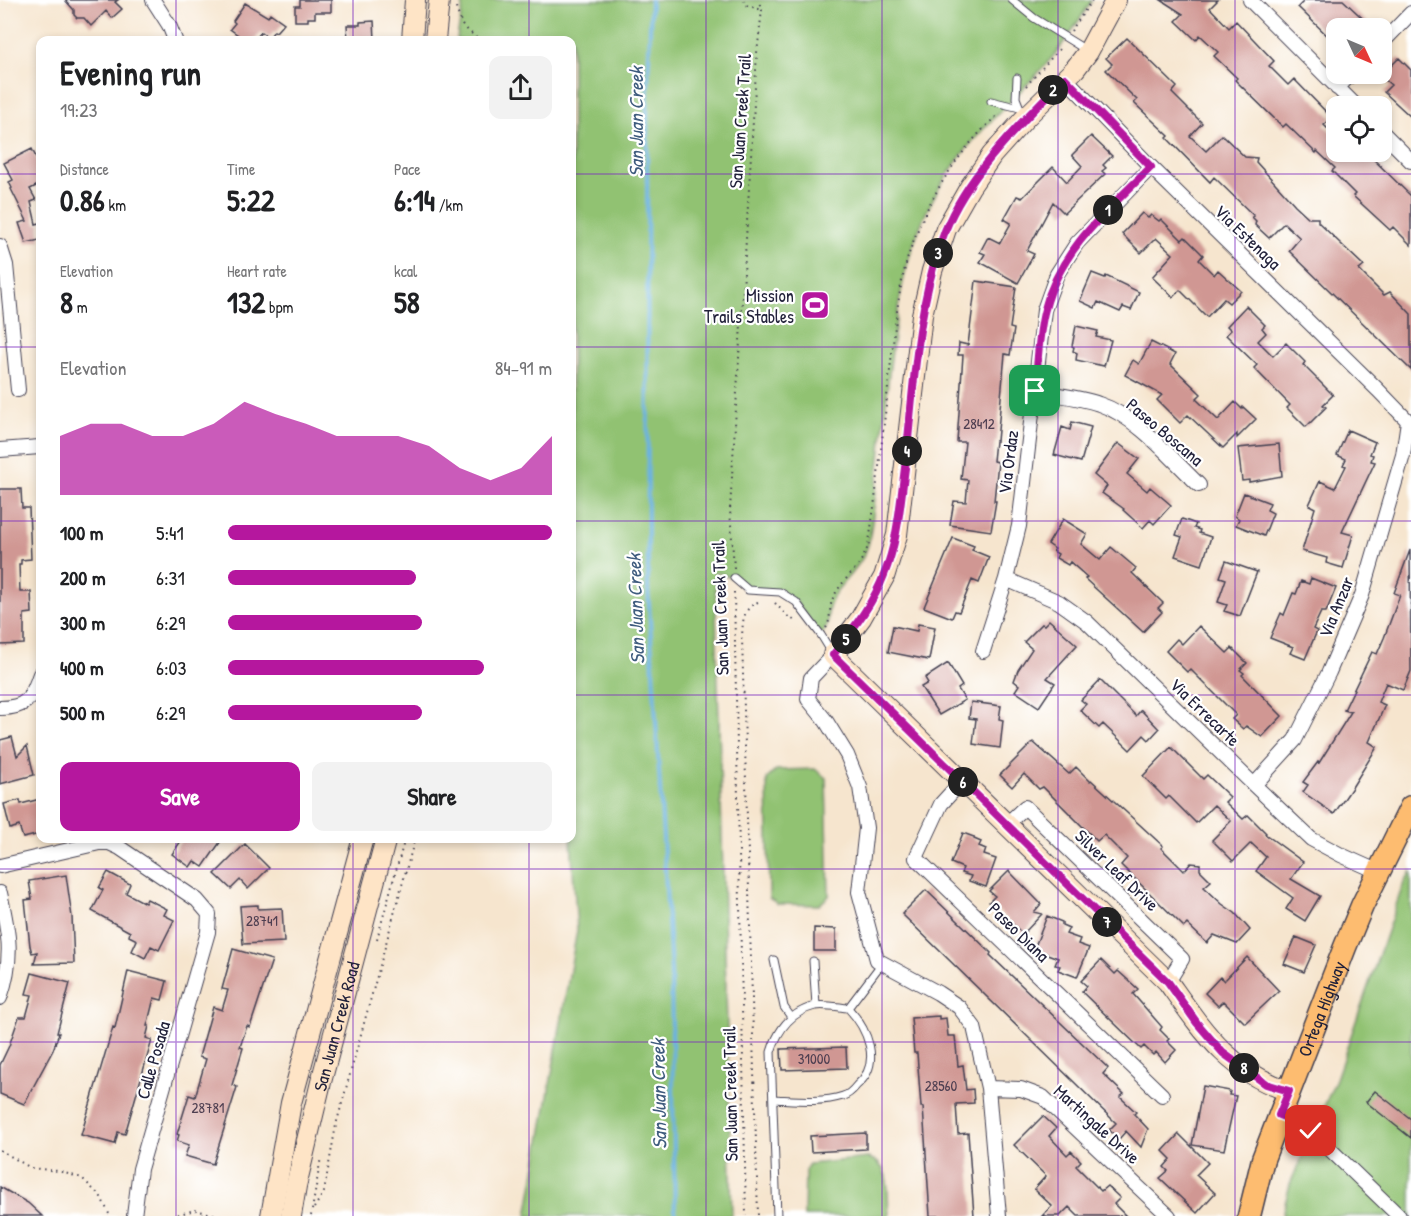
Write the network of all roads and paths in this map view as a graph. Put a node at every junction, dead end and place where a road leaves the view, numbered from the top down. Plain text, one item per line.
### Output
1 (153, 0) edge
2 (415, 0) edge
3 (744, 0) edge
4 (760, 0) edge
5 (1012, 0) edge
6 (1116, 0) edge
7 (1250, 0) edge
8 (446, 2) edge
9 (762, 10) junction
10 (1411, 13) edge
11 (1392, 33) edge
12 (173, 36) edge
13 (412, 36) edge
14 (436, 36) edge
15 (474, 36) edge
16 (1088, 52) junction
17 (1017, 78) dead end
18 (1065, 78) junction
19 (1341, 84) edge
20 (1337, 88) junction
21 (1345, 96) edge
22 (991, 101) dead end
23 (1023, 112) junction
24 (1392, 142) edge
25 (1411, 161) edge
26 (1151, 167) junction
27 (0, 246) edge
28 (18, 390) dead end
29 (1035, 391) junction
30 (1408, 421) joint
31 (36, 447) edge
32 (0, 450) edge
33 (1199, 485) dead end
34 (734, 578) junction
35 (1006, 579) junction
36 (763, 600) dead end
37 (771, 601) dead end
38 (808, 617) junction
39 (983, 651) dead end
40 (833, 655) junction
41 (36, 687) edge
42 (0, 708) edge
43 (962, 781) junction
44 (1254, 785) junction
45 (1411, 807) edge
46 (362, 843) edge
47 (385, 843) edge
48 (404, 843) edge
49 (414, 843) edge
50 (0, 866) edge
51 (1379, 872) junction
52 (0, 893) edge
53 (376, 946) dead end
54 (774, 960) dead end
55 (813, 961) dead end
56 (882, 963) junction
57 (0, 998) edge
58 (816, 1005) junction
59 (848, 1008) junction
60 (791, 1017) junction
61 (988, 1088) junction
62 (1289, 1091) junction
63 (1162, 1095) dead end
64 (773, 1099) junction
65 (1279, 1115) junction
66 (0, 1150) edge
67 (322, 1155) dead end
68 (312, 1210) junction
69 (110, 1216) edge
70 (134, 1216) edge
71 (172, 1216) edge
72 (221, 1216) edge
73 (271, 1216) edge
74 (291, 1216) edge
75 (311, 1216) edge
76 (746, 1216) edge
77 (758, 1216) edge
78 (777, 1216) edge
79 (999, 1216) edge
80 (1168, 1216) edge
81 (1248, 1216) edge
82 (1399, 1216) edge

1 - 12 street
2 - 13 street
3 - 9 path
4 - 9 path, San Juan Creek Trail
5 - 16 lane
6 - 16 street
7 - 20 street
8 - 14 street
8 - 15 path
9 - 34 path, San Juan Creek Trail
10 - 11 street
16 - 18 street
17 - 23 lane
18 - 23 street
18 - 26 street, Via Estenaga
19 - 20 street
20 - 21 street
22 - 23 lane
23 - 40 street
24 - 25 street
26 - 29 street, Via Ordaz
26 - 30 street, Via Estenaga
27 - 28 street
29 - 33 street, Paseo Boscana
29 - 35 street, Via Ordaz
30 - 44 street, Via Anzar
31 - 32 street
34 - 38 lane
34 - 76 path, San Juan Creek Trail
35 - 39 street, Via Ordaz
35 - 44 street, Via Errecarte
36 - 77 path, San Juan Creek Trail
37 - 38 path
38 - 40 lane
40 - 43 street
40 - 56 street
41 - 42 street
43 - 62 street
43 - 63 street, Paseo Diana
44 - 51 street, Via Errecarte
45 - 51 main road, Ortega Highway
46 - 73 street, San Juan Creek Road
47 - 74 street, San Juan Creek Road
48 - 53 path
49 - 68 path
50 - 70 street, Calle Posada
51 - 62 main road, Ortega Highway
52 - 57 street
54 - 60 lane
55 - 58 lane
56 - 59 lane
56 - 61 street
58 - 59 lane
58 - 60 lane
59 - 64 lane
60 - 64 lane
61 - 79 street
61 - 80 street, Martingale Drive
62 - 65 main road, Ortega Highway
64 - 78 lane
65 - 81 main road, Ortega Highway
65 - 82 street
66 - 69 path
67 - 68 path
68 - 75 path
71 - 72 path

